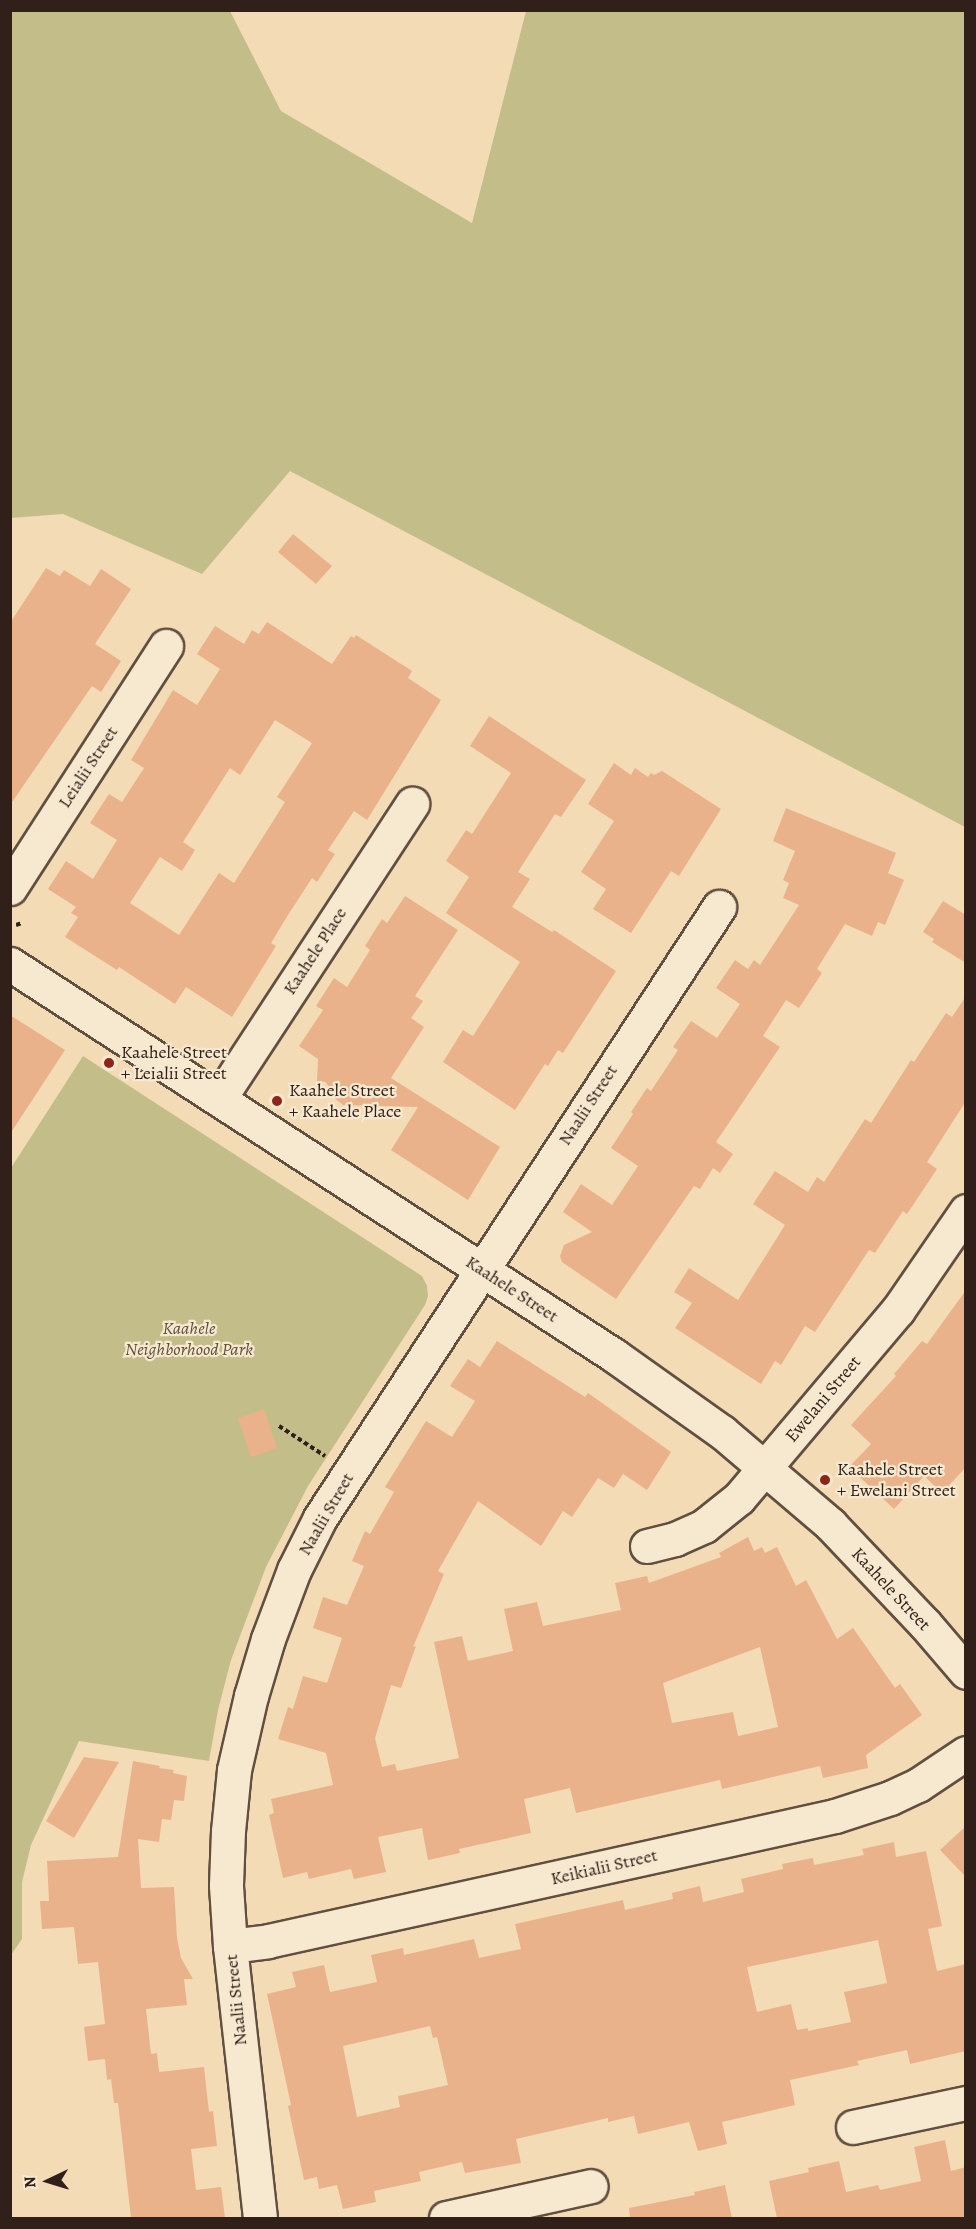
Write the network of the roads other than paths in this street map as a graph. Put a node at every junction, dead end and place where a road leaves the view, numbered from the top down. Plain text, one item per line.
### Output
1 (166, 646) dead end
2 (412, 804) dead end
3 (10, 888) edge
4 (719, 907) dead end
5 (10, 964) edge
6 (219, 1099) junction
7 (966, 1211) edge
8 (481, 1269) junction
9 (765, 1467) junction
10 (647, 1546) dead end
11 (966, 1672) edge
12 (966, 1753) edge
13 (230, 1946) junction
14 (966, 2103) edge
15 (853, 2127) dead end
16 (591, 2186) dead end
17 (260, 2218) edge
18 (446, 2218) edge

1 - 3 street, Leialii Street
2 - 6 street, Kaahele Place
4 - 8 street, Naalii Street
5 - 6 street, Kaahele Street
6 - 8 street, Kaahele Street
7 - 9 street, Ewelani Street
8 - 9 street, Kaahele Street
8 - 13 street, Naalii Street
9 - 10 street, Ewelani Street
9 - 11 street, Kaahele Street
12 - 13 street, Keikialii Street
13 - 17 street, Naalii Street
14 - 15 street
16 - 18 street

